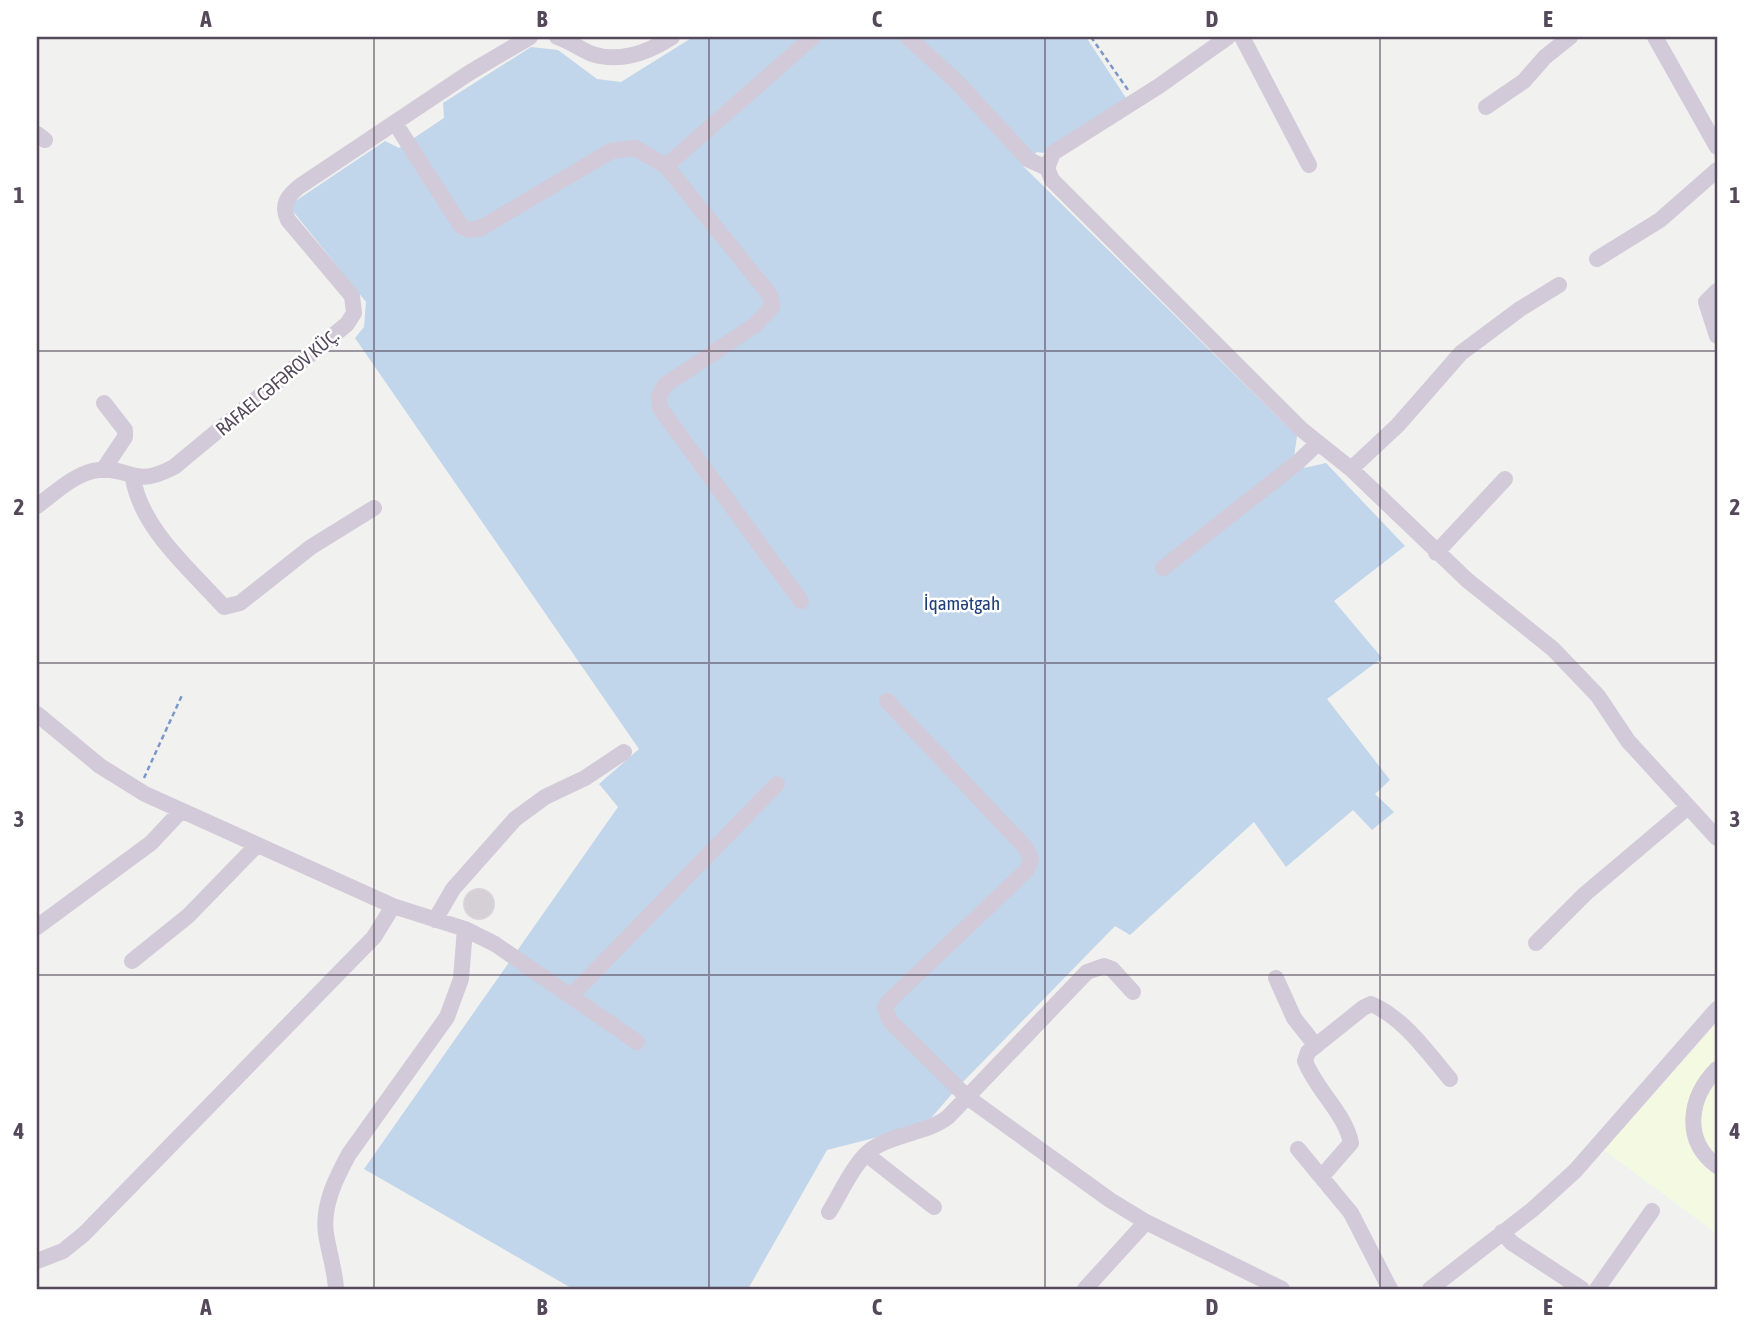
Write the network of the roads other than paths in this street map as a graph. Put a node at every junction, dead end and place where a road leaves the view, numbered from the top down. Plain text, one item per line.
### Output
1 (530, 37) edge
2 (557, 37) edge
3 (672, 37) edge
4 (813, 37) edge
5 (908, 37) edge
6 (1228, 37) edge
7 (1242, 37) edge
8 (1570, 37) edge
9 (1655, 37) edge
10 (1486, 107) dead end
11 (395, 123) junction
12 (1717, 147) edge
13 (1309, 165) dead end
14 (666, 166) junction
15 (1047, 168) junction
16 (1717, 170) edge
17 (1597, 259) dead end
18 (1559, 285) dead end
19 (1717, 291) edge
20 (1717, 335) edge
21 (104, 403) dead end
22 (1317, 444) junction
23 (1351, 469) junction
24 (103, 470) junction
25 (133, 478) junction
26 (1505, 479) dead end
27 (37, 506) edge
28 (374, 508) dead end
29 (1437, 553) junction
30 (1163, 568) dead end
31 (801, 601) dead end
32 (887, 701) dead end
33 (37, 715) edge
34 (624, 752) dead end
35 (777, 784) dead end
36 (1688, 807) junction
37 (181, 811) junction
38 (1717, 838) edge
39 (257, 845) junction
40 (393, 906) junction
41 (435, 920) junction
42 (37, 927) edge
43 (464, 929) junction
44 (1536, 943) dead end
45 (132, 961) dead end
46 (1276, 978) dead end
47 (1133, 992) dead end
48 (571, 996) junction
49 (1717, 1009) edge
50 (637, 1042) dead end
51 (1316, 1046) junction
52 (1717, 1069) edge
53 (1450, 1079) dead end
54 (967, 1097) junction
55 (1298, 1149) dead end
56 (866, 1154) junction
57 (1717, 1166) edge
58 (1323, 1175) junction
59 (934, 1207) dead end
60 (1652, 1211) dead end
61 (829, 1212) dead end
62 (1146, 1222) junction
63 (1502, 1232) junction
64 (37, 1261) edge
65 (336, 1289) edge
66 (1085, 1289) edge
67 (1282, 1289) edge
68 (1390, 1289) edge
69 (1430, 1289) edge
70 (1582, 1289) edge
71 (1597, 1289) edge

1 - 11 street, RAFAEL CƏFƏROV KÜÇ.
2 - 3 street
4 - 14 street
5 - 15 street
6 - 15 street
7 - 13 street
8 - 10 street
9 - 12 street
11 - 14 street
11 - 25 street, RAFAEL CƏFƏROV KÜÇ.
14 - 31 street
15 - 22 street
16 - 17 street
18 - 23 street
19 - 20 street
21 - 24 street
22 - 23 street
22 - 30 street
23 - 29 street
24 - 25 street, RAFAEL CƏFƏROV KÜÇ.
24 - 27 street
25 - 28 street
26 - 29 street
29 - 36 street
32 - 54 street
33 - 37 street
34 - 41 street
35 - 48 street
36 - 38 street
36 - 44 street
37 - 39 street
37 - 42 street
39 - 40 street
39 - 45 street
40 - 41 street
40 - 64 street
41 - 43 street
43 - 48 street
43 - 65 street
46 - 51 street
47 - 54 street
48 - 50 street
49 - 63 street
51 - 53 street
51 - 58 street
52 - 57 street
54 - 56 street
54 - 62 street
55 - 58 street
56 - 59 street
56 - 61 street
58 - 68 street
60 - 71 street
62 - 66 street
62 - 67 street
63 - 69 street
63 - 70 street

